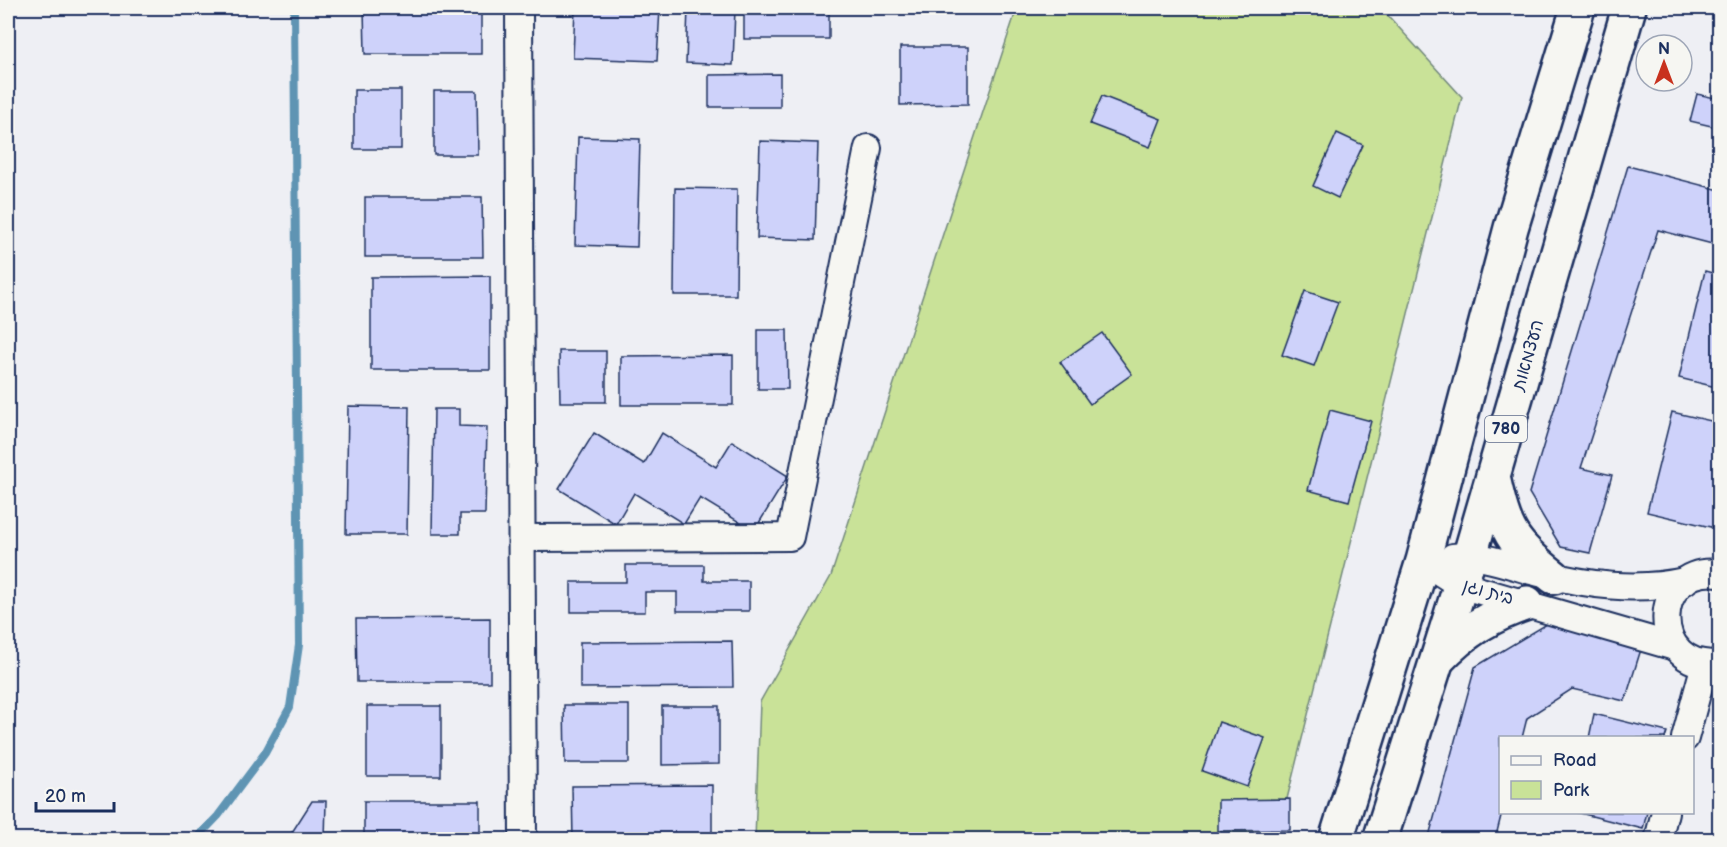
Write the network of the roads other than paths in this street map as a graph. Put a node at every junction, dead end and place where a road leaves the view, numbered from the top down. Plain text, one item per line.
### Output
1 (519, 8) edge
2 (1578, 8) edge
3 (1629, 8) edge
4 (868, 148) dead end
5 (1493, 475) junction
6 (522, 538) junction
7 (1423, 561) junction
8 (1465, 570) junction
9 (1719, 573) edge
10 (1554, 577) junction
11 (1685, 581) junction
12 (1527, 603) junction
13 (1675, 647) junction
14 (1436, 660) junction
15 (1712, 664) edge
16 (1686, 736) edge
17 (1665, 814) edge
18 (523, 840) edge
19 (1336, 840) edge
20 (1380, 840) edge
21 (1658, 840) edge

1 - 6 street
2 - 7 main road, 780
3 - 5 main road, העצמאות / 780
4 - 6 street
5 - 8 main road, העצמאות / 780
5 - 10 main road
6 - 18 street
7 - 8 street, בית וגן
7 - 19 main road, 780
8 - 10 street, בית וגן
8 - 12 street, בית וגן
8 - 14 main road, העצמאות / 780
9 - 11 street, בית וגן
10 - 11 street, בית וגן
11 - 13 street
12 - 13 street, בית וגן
12 - 14 main road
13 - 15 street, בית וגן
14 - 20 main road, העצמאות / 780
15 - 16 street
17 - 21 street

